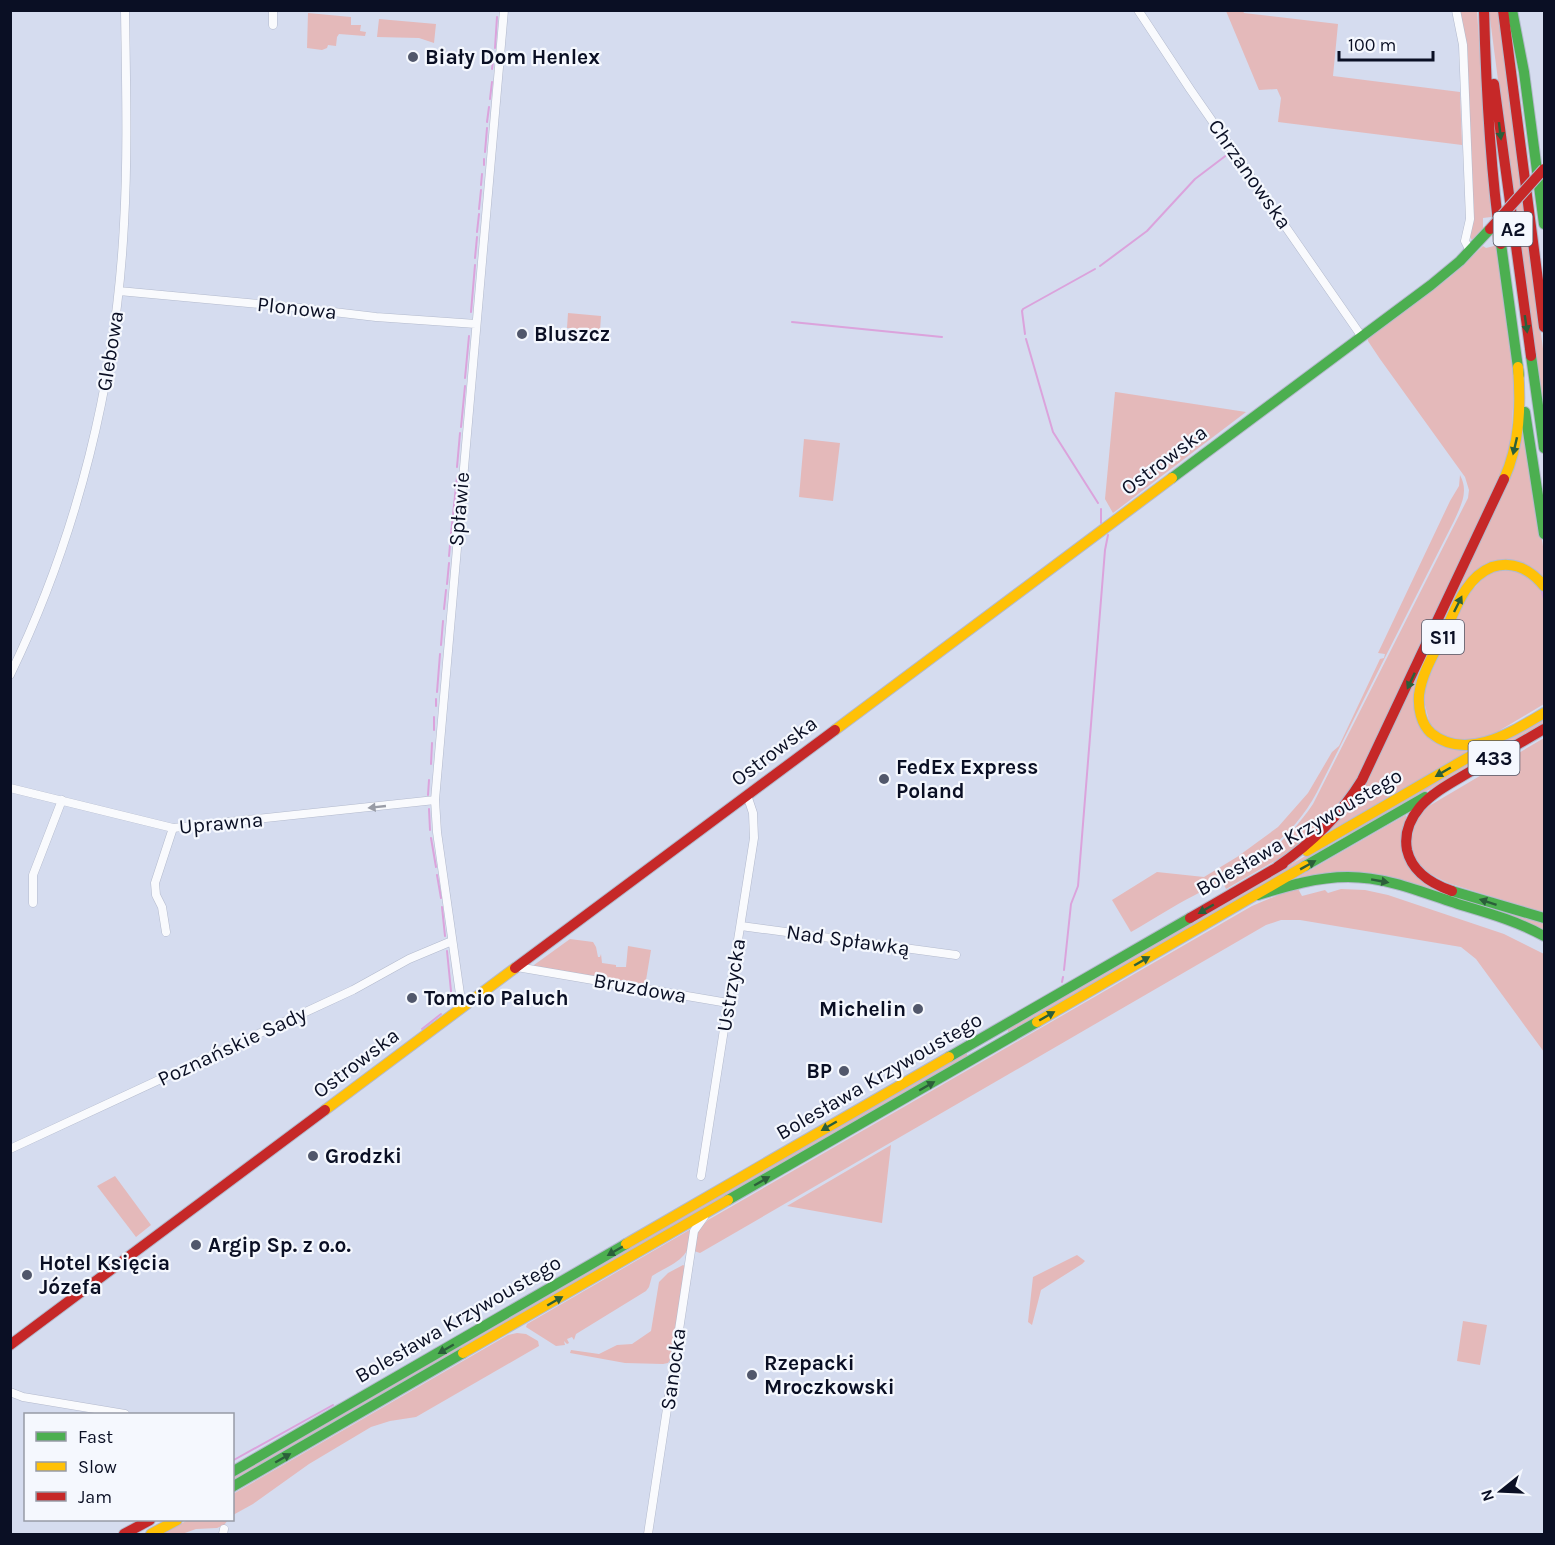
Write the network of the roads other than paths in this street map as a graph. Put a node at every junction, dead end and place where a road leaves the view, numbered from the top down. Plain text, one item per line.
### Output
1 (125, 10) edge
2 (273, 10) edge
3 (504, 10) edge
4 (1138, 10) edge
5 (1456, 10) edge
6 (1485, 10) edge
7 (1503, 10) edge
8 (1512, 10) edge
9 (273, 25) dead end
10 (1545, 169) edge
11 (1545, 224) edge
12 (1470, 251) junction
13 (119, 291) junction
14 (476, 324) junction
15 (1545, 327) edge
16 (1362, 337) junction
17 (1518, 367) junction
18 (1545, 448) edge
19 (1545, 534) edge
20 (1545, 586) edge
21 (10, 675) edge
22 (1545, 713) edge
23 (1545, 729) edge
24 (1511, 732) junction
25 (1444, 787) junction
26 (10, 788) edge
27 (747, 795) junction
28 (62, 800) junction
29 (435, 801) junction
30 (173, 828) junction
31 (1277, 867) junction
32 (1258, 895) junction
33 (33, 903) dead end
34 (1545, 918) edge
35 (741, 926) junction
36 (166, 932) dead end
37 (1545, 936) edge
38 (452, 941) junction
39 (956, 954) dead end
40 (517, 967) junction
41 (728, 1003) junction
42 (462, 1008) junction
43 (10, 1149) edge
44 (701, 1176) dead end
45 (712, 1210) junction
46 (10, 1345) edge
47 (10, 1392) edge
48 (119, 1413) edge
49 (234, 1471) edge
50 (234, 1486) edge
51 (148, 1521) edge
52 (175, 1521) edge
53 (124, 1534) edge
54 (151, 1534) edge
55 (648, 1534) edge

1 - 13 street, Glebowa
2 - 9 street
3 - 14 street, Spławie
4 - 16 street, Chrzanowska
5 - 12 street
6 - 17 main road
6 -> 18 main road, A2
7 - 15 main road, A2
8 - 11 main road
10 - 12 main road, Ostrowska, bridge
12 - 16 main road, Ostrowska
13 - 14 street, Plonowa
13 - 21 street, Glebowa
14 - 29 street, Spławie
16 - 27 main road, Ostrowska
17 - 19 main road
17 -> 31 main road
24 -> 20 main road, S11
22 - 24 main road, Bolesława Krzywoustego / S11
23 - 25 main road, Bolesława Krzywoustego / 433
24 -> 31 main road, Bolesława Krzywoustego / 433
32 -> 25 main road, Bolesława Krzywoustego / 433
34 -> 25 main road
26 - 28 street, Uprawna
27 - 35 street, Ustrzycka
27 - 40 main road, Ostrowska
28 - 30 street, Uprawna
28 - 33 street
29 -> 30 street, Uprawna
29 - 38 street, Spławie
30 - 36 street
31 -> 49 main road, Bolesława Krzywoustego / 433
32 -> 37 main road
45 -> 32 main road, Bolesława Krzywoustego / 433
35 - 39 street, Nad Spławką
35 - 41 street, Ustrzycka
38 - 42 street, Spławie
38 - 43 street, Poznańskie Sady
40 - 41 street, Bruzdowa
40 - 42 main road, Ostrowska
41 - 44 street, Ustrzycka
42 - 46 main road, Ostrowska
50 -> 45 main road, Bolesława Krzywoustego / 433
45 - 55 street, Sanocka
47 - 48 street
51 - 53 main road
52 - 54 main road

